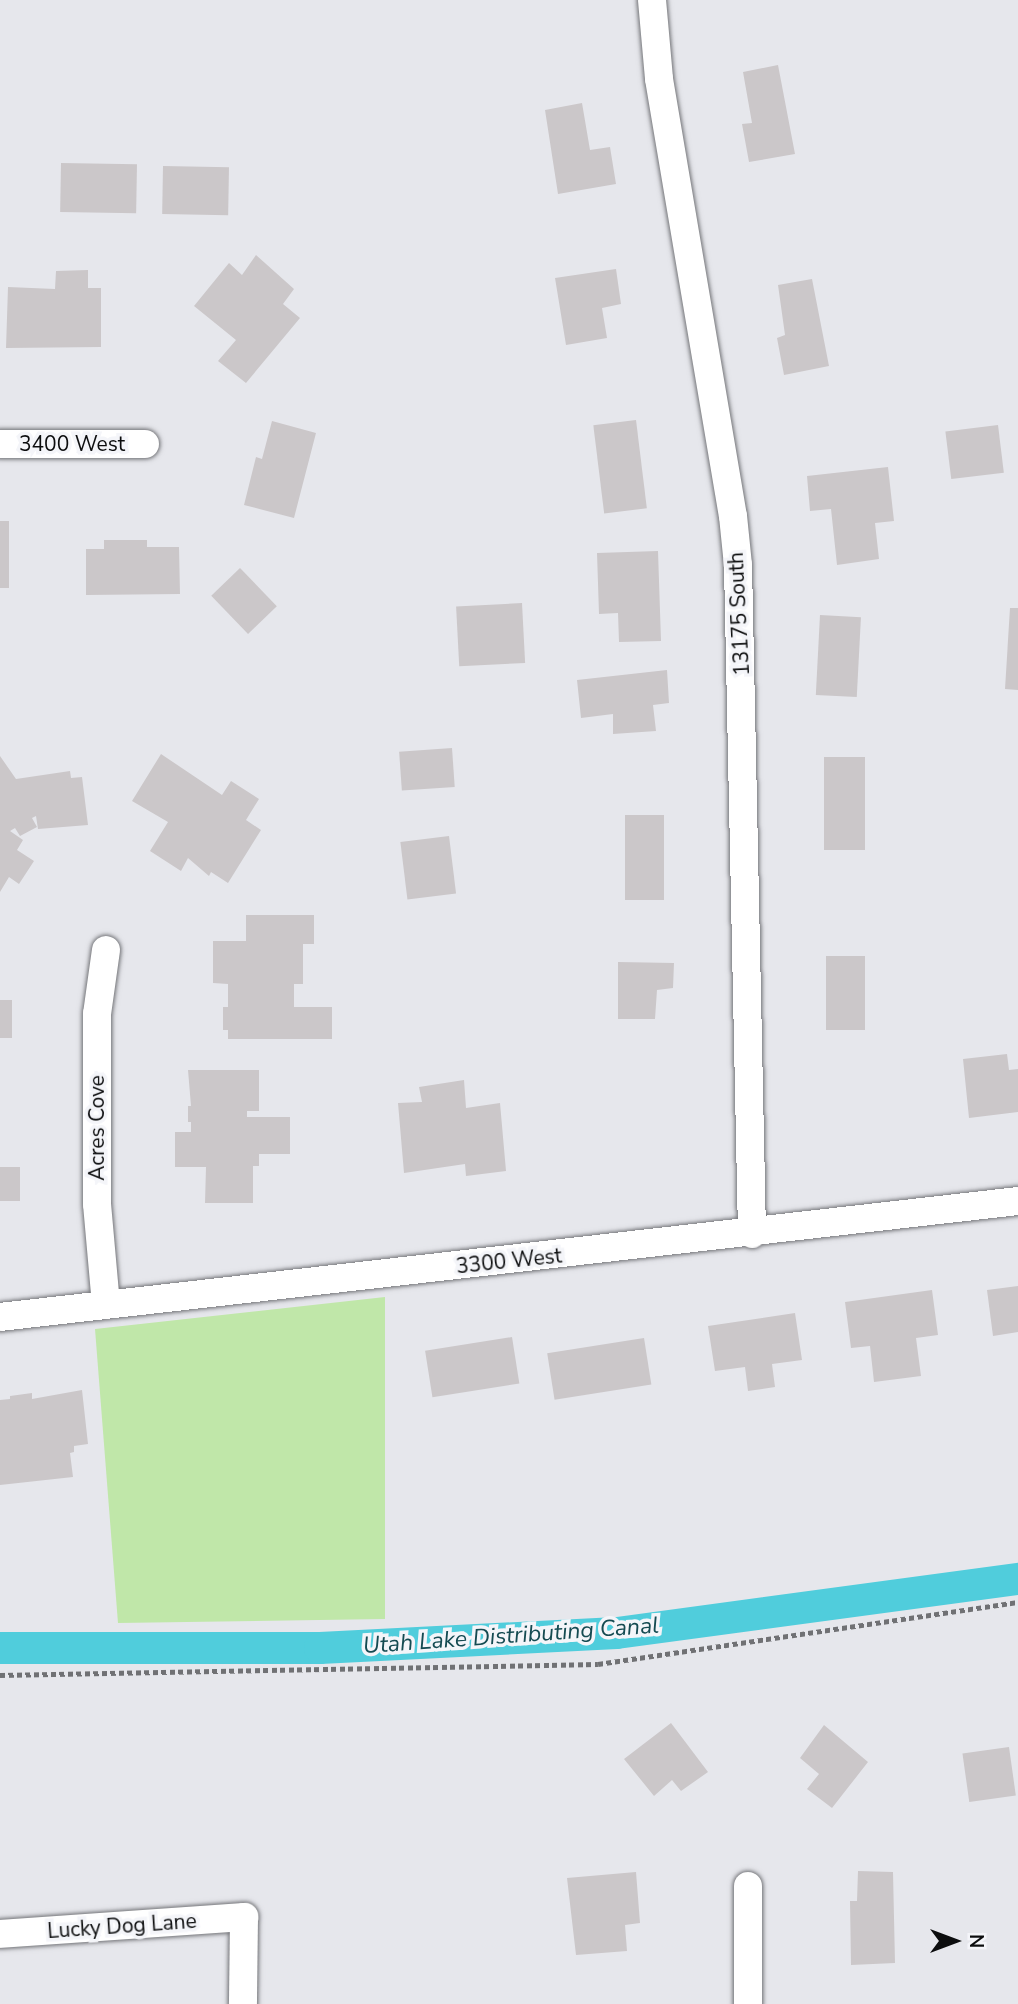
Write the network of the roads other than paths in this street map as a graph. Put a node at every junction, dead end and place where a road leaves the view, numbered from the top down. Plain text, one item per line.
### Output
1 (652, 0) edge
2 (0, 444) edge
3 (145, 444) dead end
4 (106, 950) dead end
5 (1018, 1201) edge
6 (752, 1234) junction
7 (106, 1305) junction
8 (0, 1317) edge
9 (748, 1886) dead end
10 (0, 1934) edge
11 (243, 2004) edge
12 (748, 2004) edge

1 - 6 street, 13175 South
2 - 3 street, 3400 West
4 - 7 street, Acres Cove
5 - 6 street, 3300 West
6 - 7 street, 3300 West
7 - 8 street, 3300 West
9 - 12 street
10 - 11 street, Lucky Dog Lane

